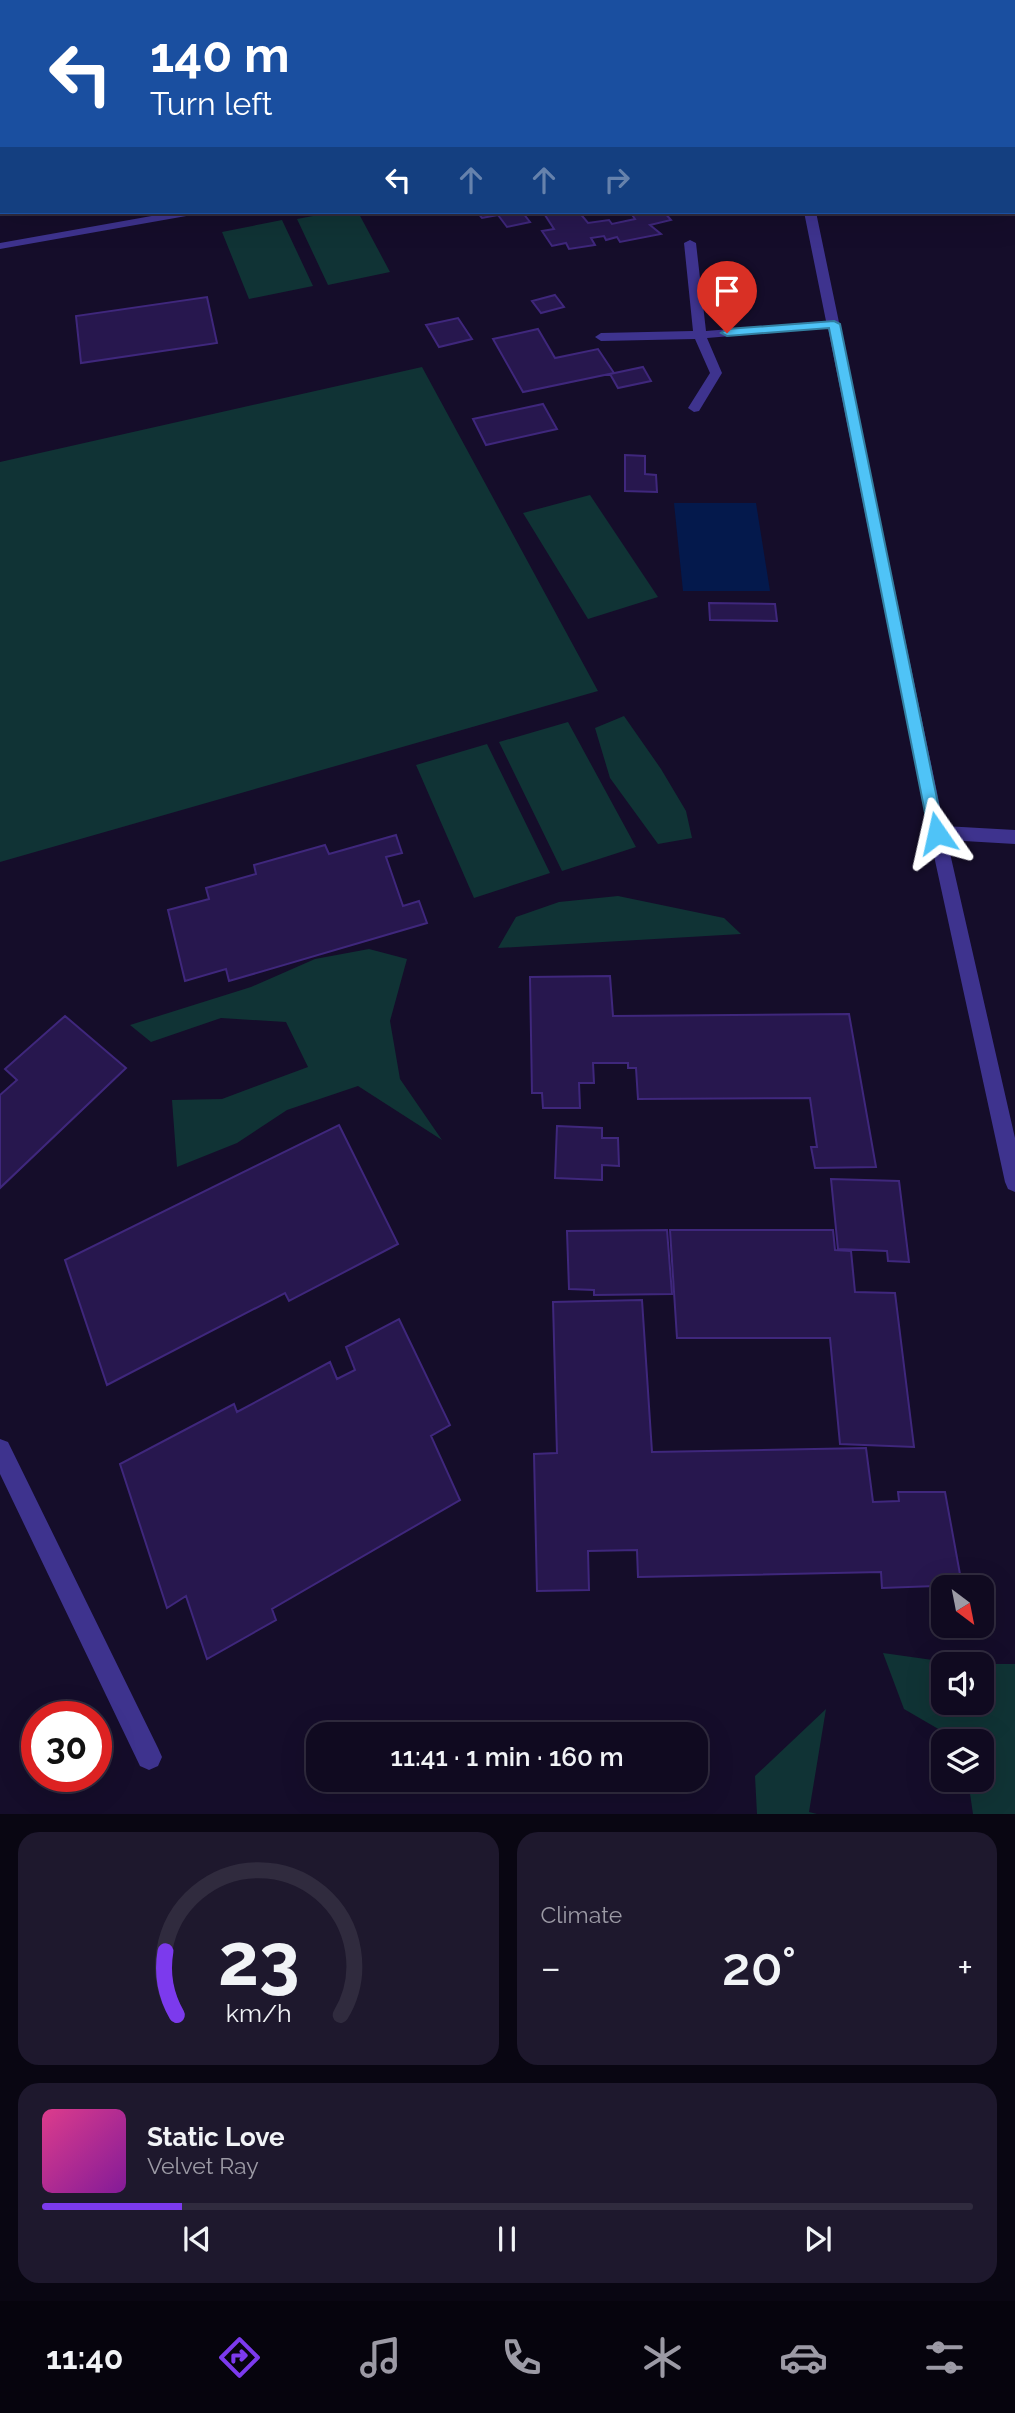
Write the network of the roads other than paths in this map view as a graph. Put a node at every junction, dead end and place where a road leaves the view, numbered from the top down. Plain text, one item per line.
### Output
1 (181, 214) edge
2 (810, 214) edge
3 (690, 243) dead end
4 (0, 246) edge
5 (834, 324) junction
6 (700, 335) junction
7 (601, 337) dead end
8 (694, 408) dead end
9 (937, 833) junction
10 (1015, 837) edge
11 (1015, 1182) edge
12 (0, 1450) edge
13 (149, 1758) dead end

1 - 4 street
2 - 5 street
3 - 6 street
5 - 6 street
5 - 9 street
6 - 7 street
6 - 8 street
9 - 10 street
9 - 11 street
12 - 13 street

